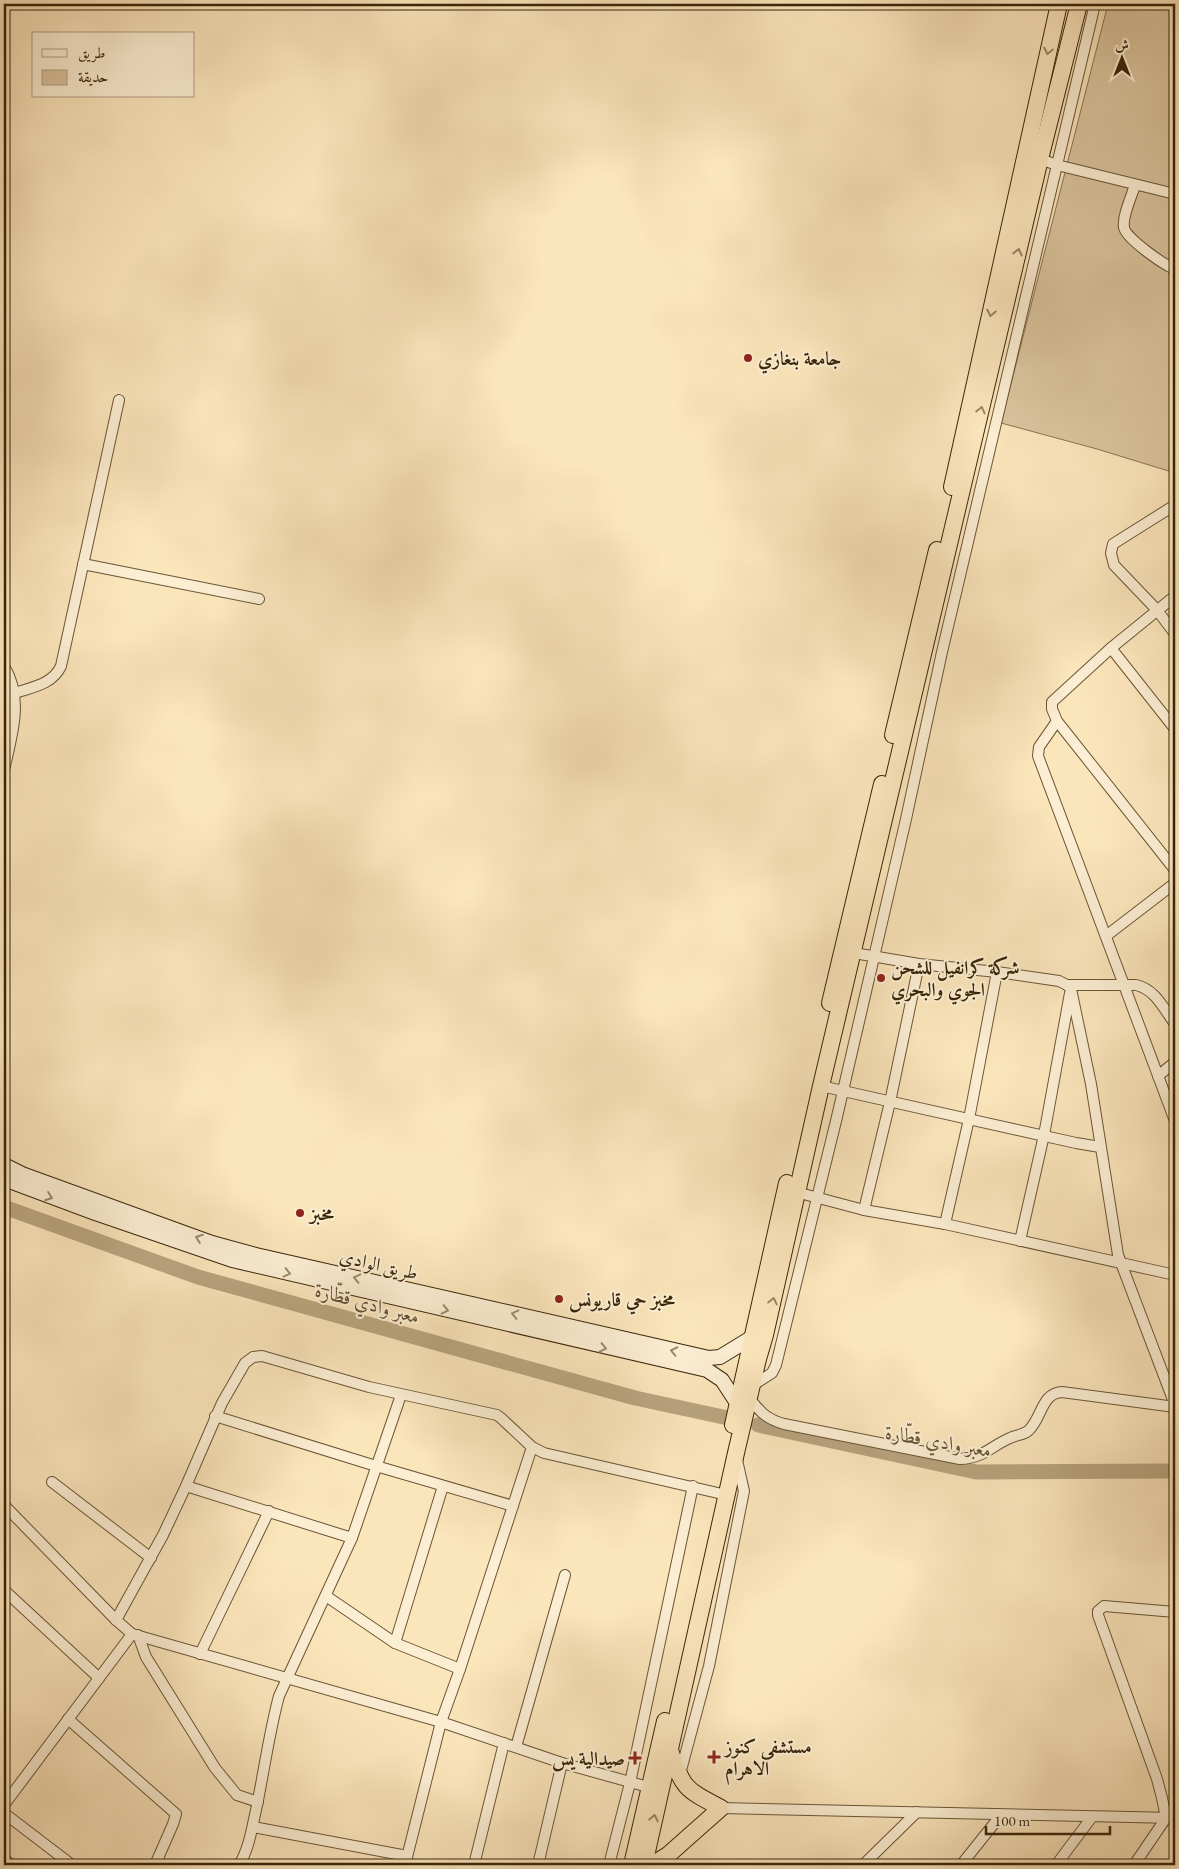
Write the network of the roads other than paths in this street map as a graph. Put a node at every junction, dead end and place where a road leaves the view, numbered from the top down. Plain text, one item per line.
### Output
1 (1059, 4) edge
2 (1079, 4) edge
3 (1095, 4) edge
4 (1040, 159) junction
5 (1057, 165) junction
6 (1135, 184) junction
7 (1175, 194) edge
8 (1175, 270) edge
9 (119, 400) dead end
10 (1175, 505) edge
11 (83, 564) junction
12 (1175, 596) edge
13 (259, 599) dead end
14 (1157, 610) junction
15 (1175, 634) edge
16 (1111, 648) junction
17 (5, 672) edge
18 (15, 693) junction
19 (911, 709) junction
20 (929, 714) junction
21 (1058, 721) junction
22 (1175, 730) edge
23 (4, 770) edge
24 (1175, 870) edge
25 (1175, 883) edge
26 (1106, 936) junction
27 (854, 953) junction
28 (873, 956) junction
29 (919, 964) junction
30 (997, 972) junction
31 (1124, 984) junction
32 (1069, 987) junction
33 (1175, 1024) edge
34 (1175, 1062) edge
35 (1158, 1076) junction
36 (821, 1086) junction
37 (843, 1090) junction
38 (890, 1102) junction
39 (969, 1119) junction
40 (1175, 1121) edge
41 (1044, 1135) junction
42 (1100, 1147) junction
43 (4, 1165) edge
44 (4, 1179) edge
45 (796, 1192) junction
46 (818, 1198) junction
47 (864, 1210) junction
48 (945, 1224) junction
49 (1020, 1241) junction
50 (255, 1260) junction
51 (1121, 1264) junction
52 (1175, 1275) edge
53 (758, 1337) junction
54 (782, 1340) junction
55 (708, 1364) junction
56 (401, 1395) junction
57 (747, 1395) junction
58 (1175, 1406) edge
59 (215, 1416) junction
60 (532, 1447) junction
61 (736, 1453) junction
62 (376, 1466) junction
63 (52, 1482) dead end
64 (186, 1486) junction
65 (442, 1486) junction
66 (692, 1486) junction
67 (718, 1493) junction
68 (4, 1505) edge
69 (513, 1506) junction
70 (268, 1511) junction
71 (352, 1538) junction
72 (151, 1558) junction
73 (565, 1574) dead end
74 (4, 1590) edge
75 (326, 1596) junction
76 (705, 1599) junction
77 (723, 1602) junction
78 (1175, 1612) edge
79 (116, 1620) junction
80 (135, 1634) junction
81 (395, 1643) junction
82 (200, 1654) junction
83 (460, 1669) junction
84 (99, 1678) junction
85 (287, 1678) junction
86 (68, 1719) junction
87 (441, 1722) junction
88 (504, 1743) junction
89 (516, 1747) junction
90 (670, 1750) junction
91 (562, 1763) junction
92 (679, 1778) junction
93 (630, 1782) junction
94 (648, 1788) junction
95 (258, 1802) junction
96 (4, 1804) edge
97 (721, 1808) junction
98 (917, 1812) junction
99 (4, 1813) edge
100 (1001, 1815) junction
101 (1092, 1817) junction
102 (1170, 1818) edge
103 (252, 1828) junction
104 (4, 1859) edge
105 (666, 1860) edge
106 (406, 1861) edge
107 (158, 1864) edge
108 (12, 1865) edge
109 (72, 1865) edge
110 (239, 1865) edge
111 (474, 1865) edge
112 (538, 1865) edge
113 (609, 1865) edge
114 (632, 1865) edge
115 (644, 1865) edge
116 (652, 1865) edge
117 (863, 1865) edge
118 (961, 1865) edge
119 (1056, 1865) edge
120 (1134, 1865) edge

1 -> 53 highway
2 - 4 highway
3 - 5 street
4 - 5 street
19 -> 4 highway
5 - 6 street
5 - 20 street
6 - 7 street
6 - 8 street
9 - 11 street
10 - 14 street
11 - 13 street
11 - 18 street
12 - 14 street
14 - 15 street
14 - 16 street
16 - 21 street
16 - 22 street
17 - 18 street
18 - 23 street
19 - 20 street
19 - 27 highway
20 - 28 street
21 - 24 street
21 - 26 street
25 - 26 street
26 - 31 street
27 - 28 street
27 - 36 highway
28 - 29 street
28 - 37 street
29 - 30 street
29 - 38 street
30 - 32 street
30 - 39 street
31 - 32 street
31 - 33 street
31 - 35 street
32 - 41 street
32 - 42 street
34 - 35 street
35 - 40 street
36 - 37 street
36 - 45 highway
37 - 38 street
37 - 46 street
38 - 39 street
38 - 47 street
39 - 41 street
39 - 48 street
41 - 42 street
41 - 49 street
42 - 51 street
50 -> 43 main road, طريق الوادي
44 -> 50 main road, طريق الوادي
45 - 46 street
53 -> 45 highway
46 - 47 street
46 - 54 street
47 - 48 street
48 - 49 street
49 - 51 street
50 - 55 main road, طريق الوادي
51 - 52 street
51 - 58 street
53 - 54 street
53 - 55 main road
53 - 57 highway
53 - 57 highway
54 - 57 street
55 - 57 main road, طريق الوادي
56 - 59 street
56 - 60 street
56 - 62 street
57 - 58 street
57 - 61 highway
57 - 67 highway
59 - 62 street
59 - 64 street
60 - 66 street
60 - 69 street
61 - 76 highway
61 - 77 street
62 - 65 street
62 - 71 street
63 - 72 street
64 - 70 street
64 - 72 street
65 - 69 street
65 - 81 street
66 - 67 street
66 - 93 street
67 - 94 highway
68 - 79 street
69 - 83 street
70 - 71 street
70 - 82 street
71 - 75 street
72 - 79 street
73 - 89 street
74 - 84 street
75 - 81 street
75 - 85 street
76 - 77 street
76 - 90 highway
77 - 92 street
78 - 102 street
79 - 80 street
80 - 82 street
80 - 84 street
80 - 95 street
81 - 83 street
82 - 85 street
83 - 87 street
84 - 86 street
85 - 87 street
85 - 95 street
86 - 96 street
86 - 107 street
87 - 88 street
87 - 106 street
88 - 89 street
88 - 111 street
89 - 91 street
90 - 92 highway
115 -> 90 highway
91 - 93 street
91 - 112 street
92 - 97 highway
93 - 94 street
93 - 113 street
94 - 114 highway
95 - 103 street
97 - 98 street
97 - 105 highway
98 - 100 street
98 - 117 street
99 - 109 street
100 - 101 street
100 - 118 street
101 - 102 street
101 - 119 street
102 - 120 street
103 - 106 street
103 - 110 street
104 - 108 street
105 - 116 highway

